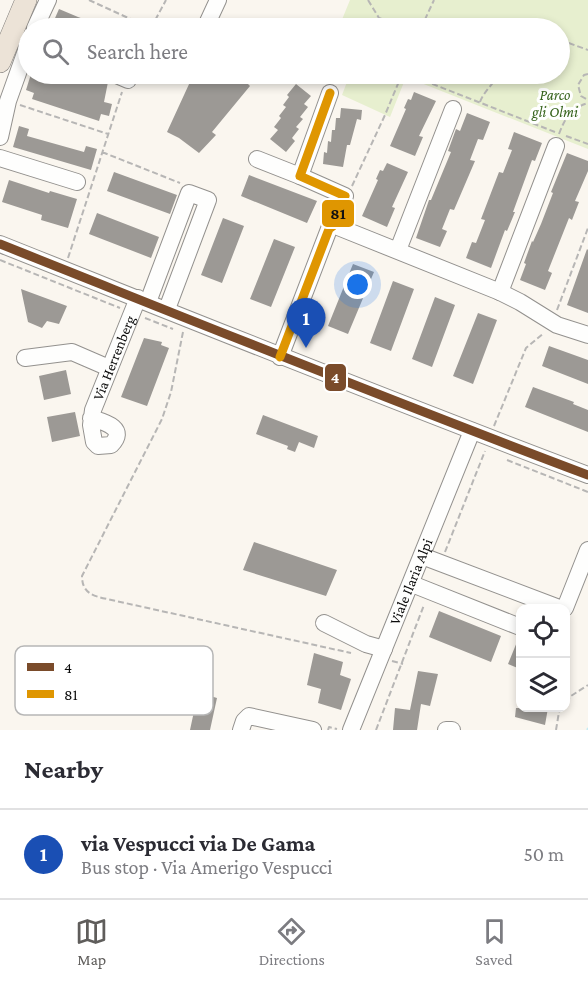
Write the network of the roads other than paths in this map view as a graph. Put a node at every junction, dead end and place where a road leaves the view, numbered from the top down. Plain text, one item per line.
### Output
1 (26, 0) edge
2 (48, 0) edge
3 (218, 0) edge
4 (18, 18) edge
5 (40, 18) edge
6 (210, 18) edge
7 (18, 19) edge
8 (0, 62) edge
9 (18, 72) edge
10 (330, 93) dead end
11 (453, 109) dead end
12 (0, 137) edge
13 (558, 140) road end
14 (257, 159) dead end
15 (1, 161) edge
16 (300, 176) junction
17 (77, 182) dead end
18 (333, 226) junction
19 (0, 244) edge
20 (398, 250) junction
21 (500, 292) junction
22 (143, 300) junction
23 (167, 309) junction
24 (588, 335) edge
25 (280, 357) junction
26 (25, 358) dead end
27 (110, 368) junction
28 (91, 417) dead end
29 (472, 431) junction
30 (588, 475) edge
31 (588, 550) edge
32 (422, 556) junction
33 (412, 584) junction
34 (546, 604) edge
35 (567, 604) edge
36 (324, 623) dead end
37 (516, 625) edge
38 (384, 649) junction
39 (241, 730) edge
40 (313, 730) edge
41 (351, 730) edge
42 (446, 730) edge
43 (452, 730) edge

1 - 4 main road
2 - 5 street
3 - 6 street
7 - 8 main road
9 - 12 street
10 - 16 street
11 - 20 street
13 - 21 street
14 - 16 street
15 - 17 street
16 - 18 street
18 - 20 street
18 - 25 street
19 - 22 street
20 - 21 street
21 - 24 street
22 - 23 street
22 - 23 street, Via Herrenberg
22 - 27 street, Via Herrenberg
23 - 25 street
25 - 29 street
26 - 27 street
27 - 28 street, Via Herrenberg
29 - 30 street
29 - 32 street, Viale Ilaria Alpi
31 - 35 street
32 - 33 street, Viale Ilaria Alpi
32 - 34 street
33 - 37 street
33 - 38 street, Viale Ilaria Alpi
36 - 38 street
38 - 41 street, Viale Ilaria Alpi
39 - 40 street
42 - 43 street

